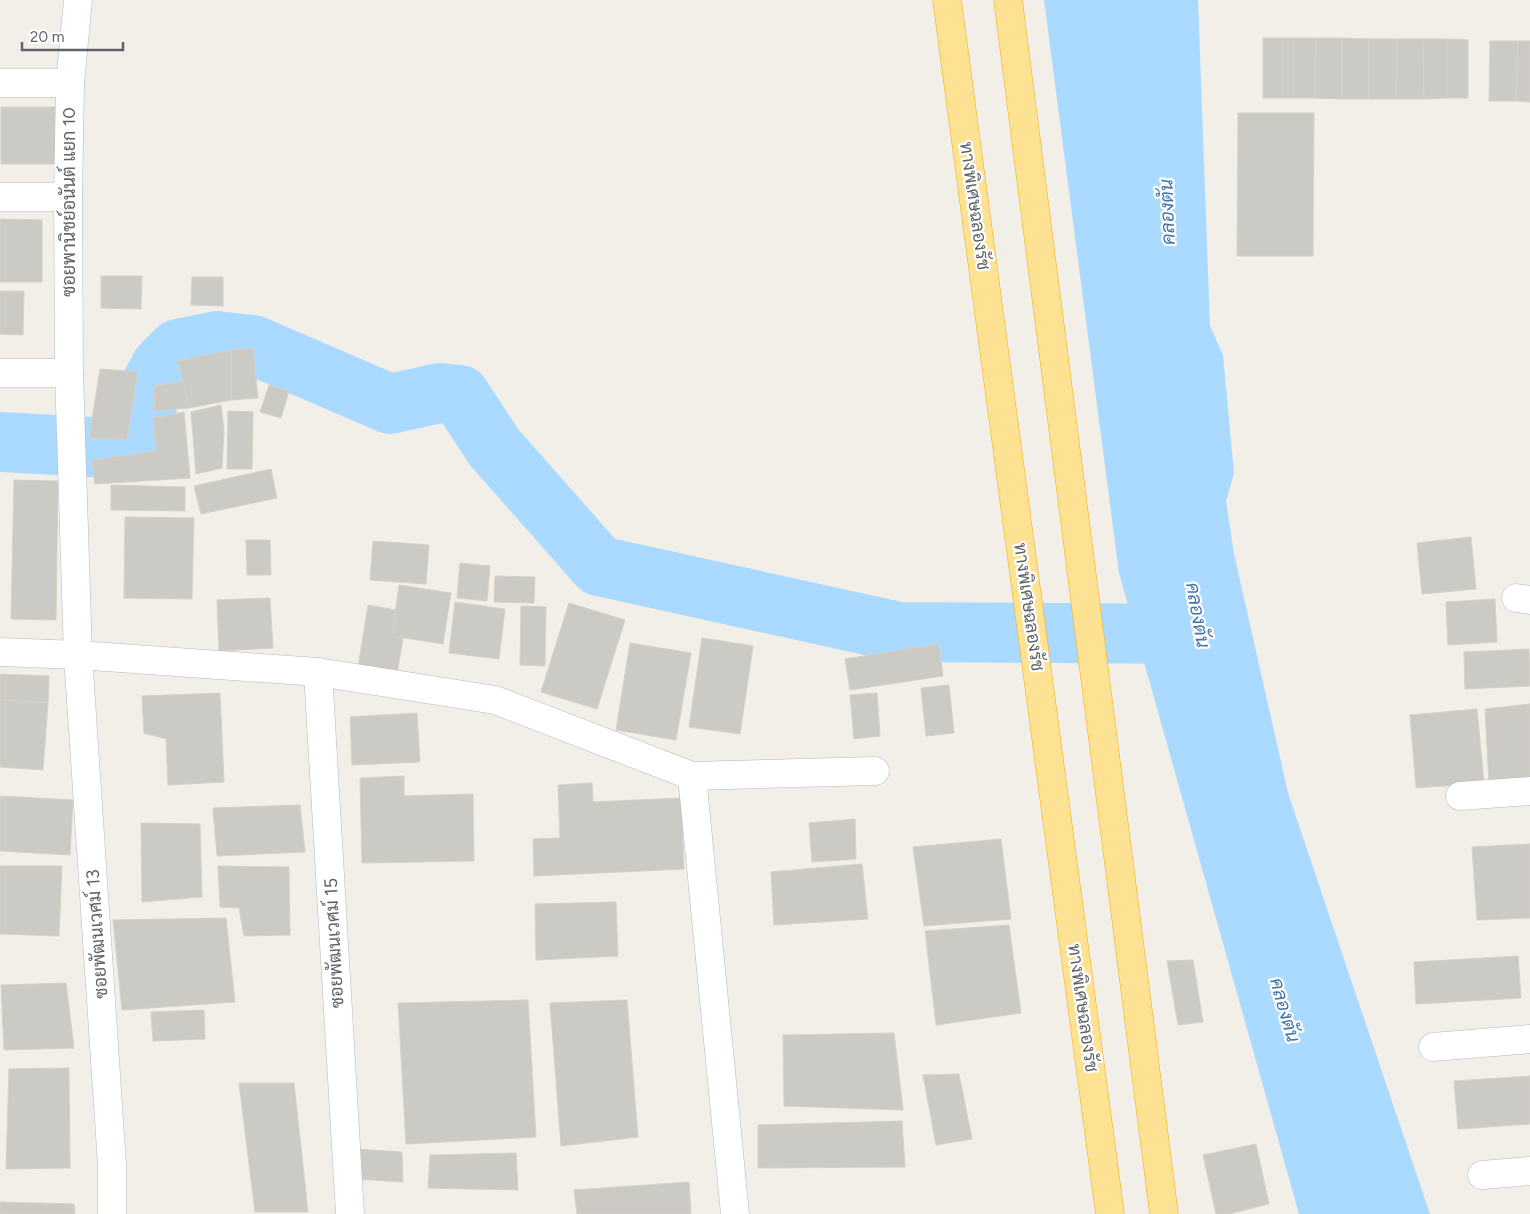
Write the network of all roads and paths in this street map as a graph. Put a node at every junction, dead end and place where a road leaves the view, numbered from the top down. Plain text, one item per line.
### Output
1 (78, 0) edge
2 (947, 0) edge
3 (1008, 0) edge
4 (0, 83) edge
5 (70, 83) junction
6 (0, 197) edge
7 (68, 197) junction
8 (69, 372) junction
9 (0, 373) edge
10 (73, 481) joint
11 (0, 652) edge
12 (78, 655) junction
13 (318, 672) junction
14 (875, 771) dead end
15 (692, 776) junction
16 (1530, 791) edge
17 (1460, 796) dead end
18 (1530, 1038) edge
19 (1433, 1047) dead end
20 (1530, 1171) edge
21 (1482, 1175) dead end
22 (112, 1214) edge
23 (350, 1214) edge
24 (735, 1214) edge
25 (1110, 1214) edge
26 (1164, 1214) edge

1 - 5 street, ซอยพานิชย์อนันต์ แยก 10
2 - 25 highway, ทางพิเศษฉลองรัช
3 - 26 highway
4 - 5 street
5 - 7 street, ซอยพานิชย์อนันต์ แยก 10
6 - 7 street
7 - 8 street, ซอยพานิชย์อนันต์ แยก 10
8 - 9 street
8 - 10 street, ซอยพานิชย์อนันต์ แยก 10
10 - 12 street, ซอยพัฒนเวศม์ 13
11 - 12 street
12 - 13 street
12 - 22 street, ซอยพัฒนเวศม์ 13
13 - 15 street
13 - 23 street, ซอยพัฒนเวศม์ 15
14 - 15 street
15 - 24 street
16 - 17 street
18 - 19 street
20 - 21 street

